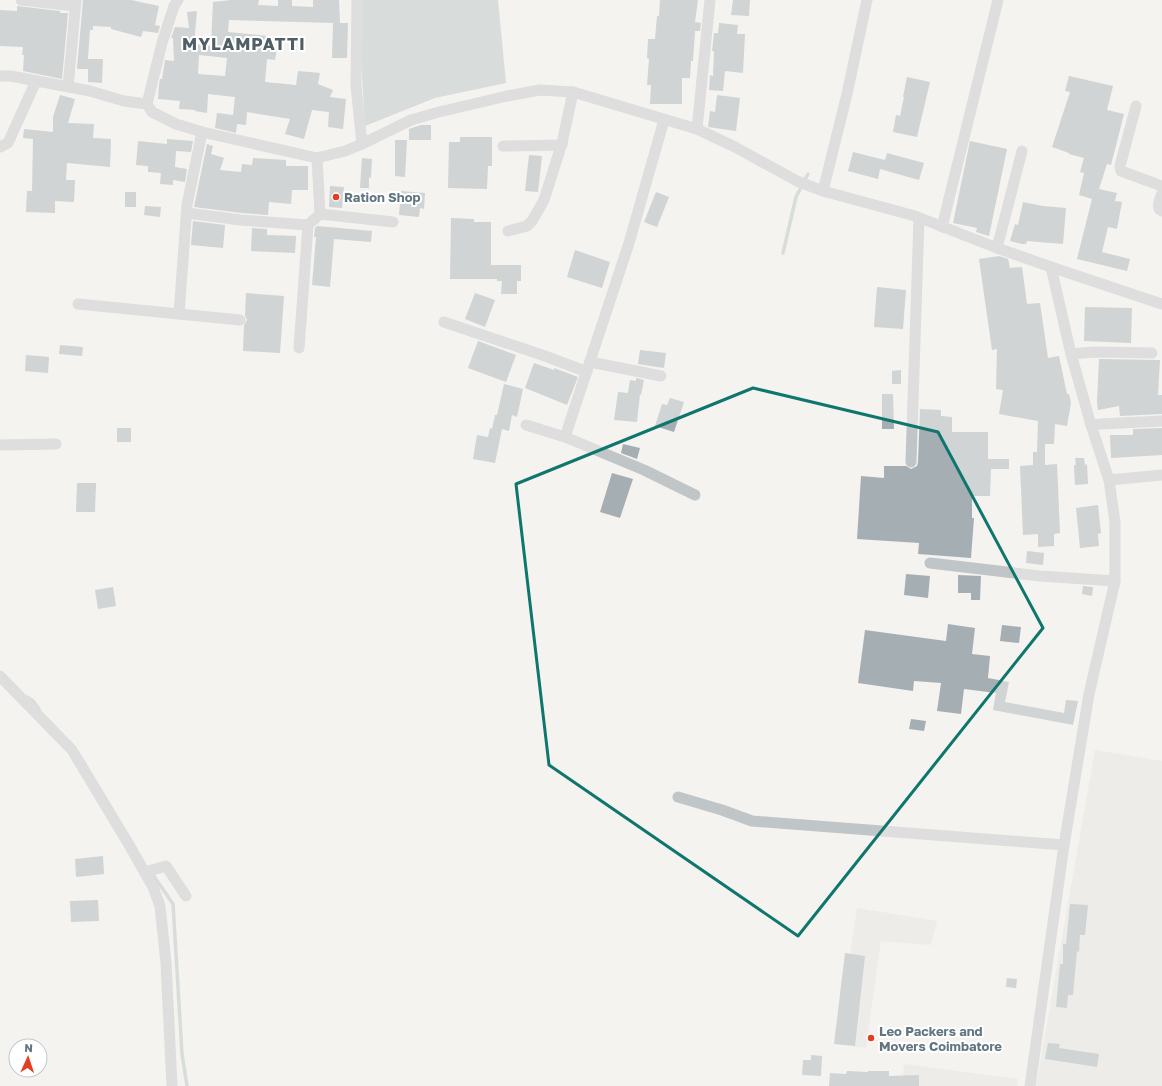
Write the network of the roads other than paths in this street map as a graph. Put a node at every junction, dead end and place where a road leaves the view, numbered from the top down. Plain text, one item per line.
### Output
1 (21, 0) edge
2 (178, 0) edge
3 (357, 0) edge
4 (710, 0) edge
5 (867, 0) edge
6 (998, 0) edge
7 (76, 3) edge
8 (0, 76) edge
9 (36, 81) junction
10 (68, 87) junction
11 (573, 92) junction
12 (147, 104) junction
13 (1136, 106) dead end
14 (664, 120) junction
15 (698, 129) junction
16 (202, 132) junction
17 (362, 144) junction
18 (562, 145) junction
19 (503, 146) dead end
20 (0, 147) edge
21 (1022, 151) dead end
22 (317, 158) junction
23 (1162, 186) edge
24 (823, 191) junction
25 (1162, 194) edge
26 (1162, 212) edge
27 (187, 213) junction
28 (320, 214) junction
29 (919, 218) junction
30 (393, 222) dead end
31 (308, 225) junction
32 (942, 227) junction
33 (508, 231) dead end
34 (997, 248) junction
35 (1051, 267) junction
36 (78, 304) dead end
37 (1162, 304) edge
38 (179, 314) junction
39 (240, 320) dead end
40 (444, 322) dead end
41 (299, 348) dead end
42 (1152, 353) dead end
43 (1071, 354) junction
44 (589, 366) junction
45 (662, 376) dead end
46 (1162, 421) edge
47 (526, 424) dead end
48 (1091, 425) junction
49 (566, 437) junction
50 (56, 444) dead end
51 (0, 445) edge
52 (911, 462) dead end
53 (1162, 475) edge
54 (1109, 480) junction
55 (695, 495) dead end
56 (930, 563) dead end
57 (1115, 581) junction
58 (0, 676) edge
59 (678, 797) dead end
60 (1064, 845) junction
61 (145, 872) junction
62 (186, 896) dead end
63 (172, 1086) edge
64 (1030, 1086) edge

1 - 7 street
2 - 12 street
3 - 17 street
4 - 15 street
5 - 24 street
6 - 32 street
7 - 10 street
8 - 9 street
9 - 10 street
9 - 20 street
10 - 12 street
11 - 14 street
11 - 17 street
11 - 18 street
12 - 16 street
13 - 23 street
14 - 15 street
14 - 44 street
15 - 24 street
16 - 22 street
16 - 27 street
17 - 22 street
18 - 19 street
18 - 33 street
21 - 34 street
22 - 28 street
24 - 29 street
25 - 26 street
27 - 31 street
27 - 38 street
28 - 30 street
28 - 31 street
29 - 32 street
29 - 52 street
31 - 41 street
32 - 34 street
34 - 35 street
35 - 37 street
35 - 43 street
36 - 38 street
38 - 39 street
40 - 44 street
42 - 43 street
43 - 48 street
44 - 45 street
44 - 49 street
46 - 48 street
47 - 49 street
48 - 54 street
49 - 55 street
50 - 51 street
53 - 54 street
54 - 57 street
56 - 57 street
57 - 60 street
58 - 61 street
59 - 60 street
60 - 64 street
61 - 62 street
61 - 63 street

